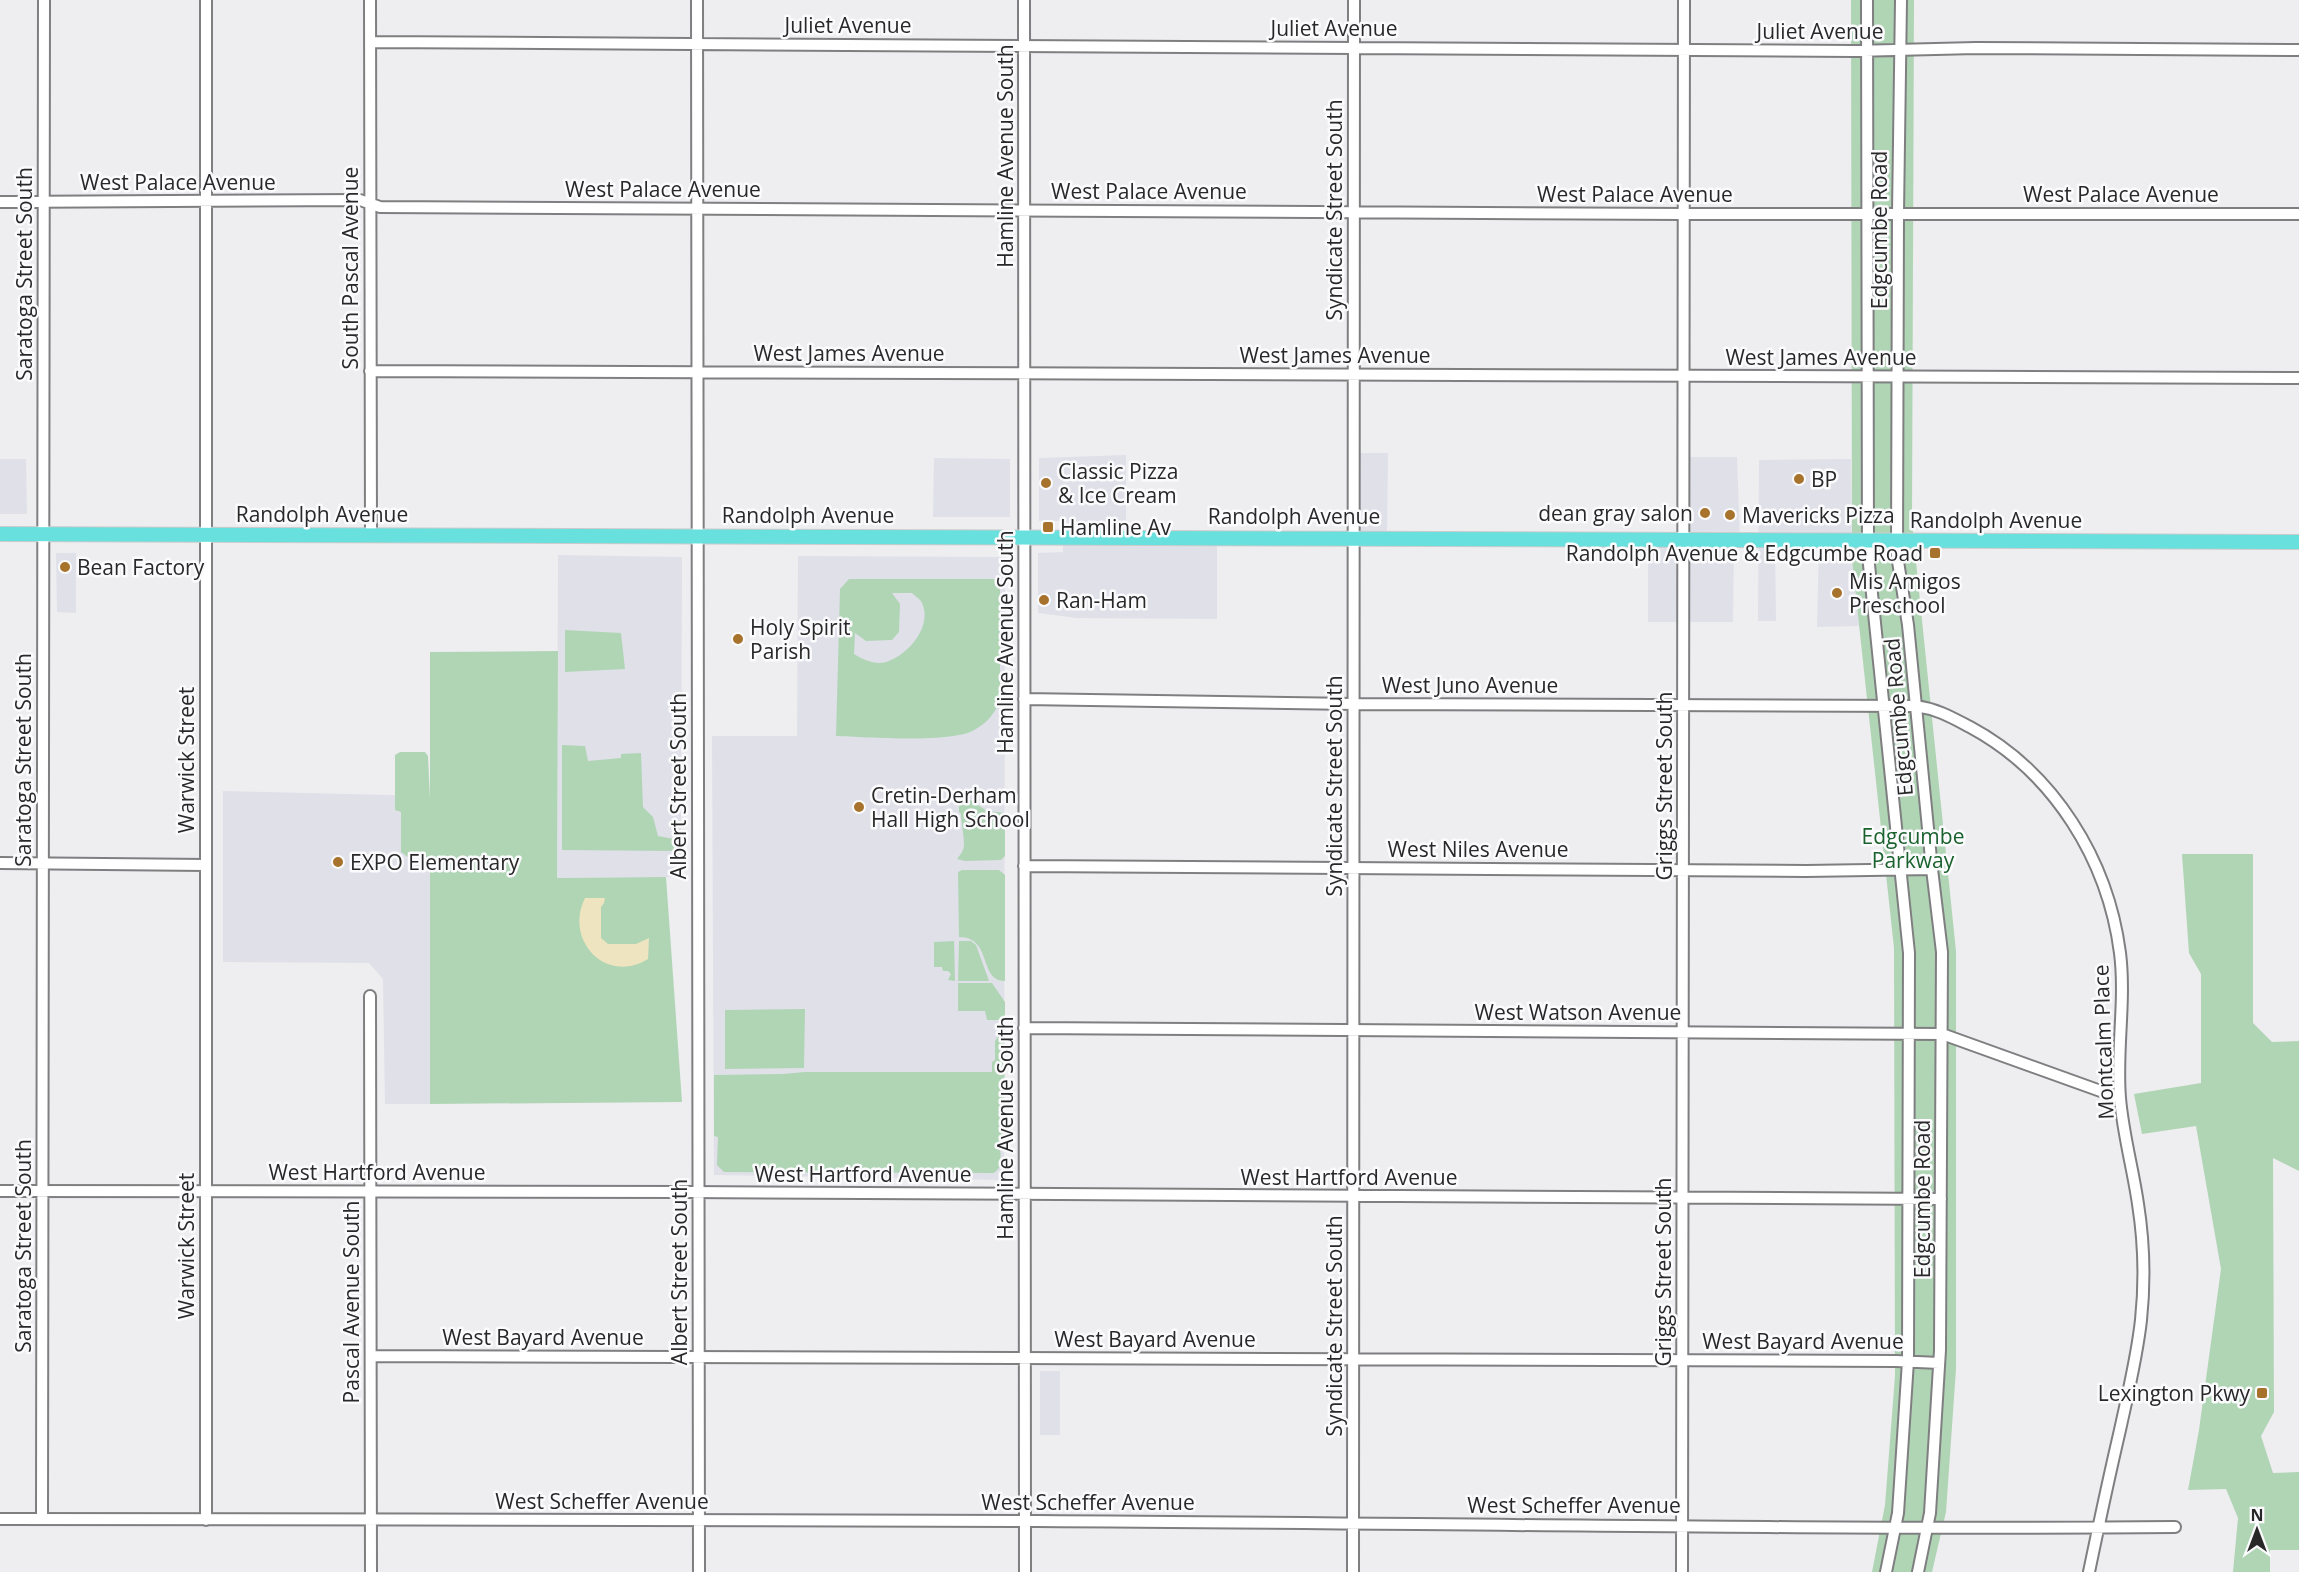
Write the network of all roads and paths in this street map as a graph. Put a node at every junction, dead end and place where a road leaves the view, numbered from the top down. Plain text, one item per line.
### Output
1 (44, 0) edge
2 (206, 0) edge
3 (370, 0) edge
4 (697, 0) edge
5 (1024, 0) edge
6 (1354, 0) edge
7 (1684, 0) edge
8 (1867, 0) edge
9 (1901, 0) edge
10 (370, 42) junction
11 (697, 43) junction
12 (1024, 46) junction
13 (1354, 48) junction
14 (1684, 50) junction
15 (2299, 50) edge
16 (1867, 51) junction
17 (1901, 51) junction
18 (206, 201) junction
19 (0, 202) edge
20 (44, 202) junction
21 (369, 203) junction
22 (697, 208) junction
23 (1024, 210) junction
24 (1354, 212) junction
25 (1868, 213) junction
26 (1898, 213) junction
27 (1684, 214) junction
28 (2299, 214) edge
29 (370, 371) junction
30 (697, 372) junction
31 (1024, 373) junction
32 (1354, 374) junction
33 (1684, 376) junction
34 (1867, 377) junction
35 (1898, 377) junction
36 (2299, 378) edge
37 (0, 534) edge
38 (43, 534) junction
39 (205, 535) junction
40 (371, 535) junction
41 (697, 536) junction
42 (1024, 536) junction
43 (1354, 538) junction
44 (1683, 539) junction
45 (1868, 540) junction
46 (1897, 541) junction
47 (2299, 542) edge
48 (1024, 699) junction
49 (1354, 704) junction
50 (1683, 705) junction
51 (1883, 706) junction
52 (1916, 706) junction
53 (0, 863) edge
54 (43, 863) junction
55 (206, 865) junction
56 (1024, 866) junction
57 (1354, 868) junction
58 (1683, 869) junction
59 (1932, 869) junction
60 (1902, 870) junction
61 (370, 996) dead end
62 (1024, 1028) junction
63 (1353, 1031) junction
64 (1683, 1033) junction
65 (1909, 1034) junction
66 (1942, 1034) junction
67 (2120, 1098) junction
68 (42, 1190) junction
69 (205, 1190) junction
70 (0, 1191) edge
71 (370, 1191) junction
72 (698, 1192) junction
73 (1024, 1194) junction
74 (1353, 1196) junction
75 (1682, 1198) junction
76 (1908, 1199) junction
77 (1941, 1199) junction
78 (371, 1356) junction
79 (699, 1357) junction
80 (1025, 1358) junction
81 (1353, 1359) junction
82 (1682, 1360) junction
83 (1908, 1361) junction
84 (1939, 1363) junction
85 (0, 1519) edge
86 (42, 1519) junction
87 (206, 1520) junction
88 (371, 1520) junction
89 (699, 1521) junction
90 (1025, 1521) junction
91 (1353, 1524) junction
92 (1682, 1525) junction
93 (1896, 1527) junction
94 (1928, 1527) junction
95 (2098, 1527) junction
96 (2175, 1527) dead end
97 (371, 1572) edge
98 (699, 1572) edge
99 (1025, 1572) edge
100 (1353, 1572) edge
101 (1682, 1572) edge
102 (1886, 1572) edge
103 (1918, 1572) edge
104 (2089, 1572) edge

1 - 20 street, Saratoga Street South
2 - 18 street, Warwick Street
3 - 10 street, South Pascal Avenue
4 - 11 street, Albert Street South
5 - 12 street, Hamline Avenue South
6 - 13 street, Syndicate Street South
7 - 14 street, Griggs Street South
8 - 16 street, Edgcumbe Road
9 - 17 street, Edgcumbe Road
10 - 11 street, Juliet Avenue
10 - 21 street, South Pascal Avenue
11 - 12 street, Juliet Avenue
11 - 22 street, Albert Street South
12 - 13 street, Juliet Avenue
12 - 23 street, Hamline Avenue South
13 - 14 street, Juliet Avenue
13 - 24 street, Syndicate Street South
14 - 16 street, Juliet Avenue
14 - 27 street, Griggs Street South
15 - 17 street, Juliet Avenue
16 - 17 street, Juliet Avenue
16 - 25 street, Edgcumbe Road
17 - 26 street, Edgcumbe Road
18 - 20 street, West Palace Avenue
18 - 21 street, West Palace Avenue
18 - 39 street, Warwick Street
19 - 20 street, West Palace Avenue
20 - 38 street, Saratoga Street South
21 - 22 street, West Palace Avenue
21 - 29 street, South Pascal Avenue
22 - 23 street, West Palace Avenue
22 - 30 street, Albert Street South
23 - 24 street, West Palace Avenue
23 - 31 street, Hamline Avenue South
24 - 27 street, West Palace Avenue
24 - 32 street, Syndicate Street South
25 - 26 street, West Palace Avenue
25 - 27 street, West Palace Avenue
25 - 34 street, Edgcumbe Road
26 - 28 street, West Palace Avenue
26 - 35 street, Edgcumbe Road
27 - 33 street, Griggs Street South
29 - 30 street, West James Avenue
29 - 40 street, South Pascal Avenue
30 - 31 street, West James Avenue
30 - 41 street, Albert Street South
31 - 32 street, West James Avenue
31 - 42 street, Hamline Avenue South
32 - 33 street, West James Avenue
32 - 43 street, Syndicate Street South
33 - 34 street, West James Avenue
33 - 44 street, Griggs Street South
34 - 35 street, West James Avenue
34 - 45 street, Edgcumbe Road
35 - 36 street, West James Avenue
35 - 46 street, Edgcumbe Road
37 - 38 main road, Randolph Avenue
38 - 39 main road, Randolph Avenue
38 - 54 street, Saratoga Street South
39 - 40 main road, Randolph Avenue
39 - 55 street, Warwick Street
40 - 41 main road, Randolph Avenue
41 - 42 main road, Randolph Avenue
41 - 72 street, Albert Street South
42 - 43 main road, Randolph Avenue
42 - 48 street, Hamline Avenue South
43 - 44 main road, Randolph Avenue
43 - 49 street, Syndicate Street South
44 - 45 main road, Randolph Avenue
44 - 50 street, Griggs Street South
45 - 46 main road, Randolph Avenue
45 - 51 street, Edgcumbe Road
46 - 47 main road, Randolph Avenue
46 - 52 street, Edgcumbe Road
48 - 49 street, West Juno Avenue
48 - 56 street, Hamline Avenue South
49 - 50 street, West Juno Avenue
49 - 57 street, Syndicate Street South
50 - 51 street, West Juno Avenue
50 - 58 street, Griggs Street South
51 - 52 street, West Juno Avenue
51 - 60 street, Edgcumbe Road
52 - 59 street, Edgcumbe Road
52 - 67 street, Montcalm Place
53 - 54 street
54 - 55 street
54 - 68 street, Saratoga Street South
55 - 69 street, Warwick Street
56 - 57 street, West Niles Avenue
56 - 62 street, Hamline Avenue South
57 - 58 street, West Niles Avenue
57 - 63 street, Syndicate Street South
58 - 60 street, West Niles Avenue
58 - 64 street, Griggs Street South
59 - 60 street, West Niles Avenue
59 - 66 street, Edgcumbe Road
60 - 65 street, Edgcumbe Road
61 - 71 street, Pascal Avenue South
62 - 63 street, West Watson Avenue
62 - 73 street, Hamline Avenue South
63 - 64 street, West Watson Avenue
63 - 74 street, Syndicate Street South
64 - 65 street, West Watson Avenue
64 - 75 street, Griggs Street South
65 - 66 street, West Watson Avenue
65 - 76 street, Edgcumbe Road
66 - 67 street, West Watson Avenue
66 - 77 street, Edgcumbe Road
67 - 95 street, Montcalm Place
68 - 69 street, West Hartford Avenue
68 - 70 street, West Hartford Avenue
68 - 86 street, Saratoga Street South
69 - 71 street, West Hartford Avenue
69 - 87 street, Warwick Street
71 - 72 street, West Hartford Avenue
71 - 78 street, Pascal Avenue South
72 - 73 street, West Hartford Avenue
72 - 79 street, Albert Street South
73 - 74 street, West Hartford Avenue
73 - 80 street, Hamline Avenue South
74 - 75 street, West Hartford Avenue
74 - 81 street, Syndicate Street South
75 - 76 street, West Hartford Avenue
75 - 82 street, Griggs Street South
76 - 77 street, West Hartford Avenue
76 - 83 street, Edgcumbe Road
77 - 84 street, Edgcumbe Road
78 - 79 street, West Bayard Avenue
78 - 88 street, Pascal Avenue South
79 - 80 street, West Bayard Avenue
79 - 89 street, Albert Street South
80 - 81 street, West Bayard Avenue
80 - 90 street, Hamline Avenue South
81 - 82 street, West Bayard Avenue
81 - 91 street, Syndicate Street South
82 - 83 street, West Bayard Avenue
82 - 92 street, Griggs Street South
83 - 84 street, West Bayard Avenue
83 - 93 street, Edgcumbe Road
84 - 94 street, Edgcumbe Road
85 - 86 street, West Scheffer Avenue
86 - 87 street, West Scheffer Avenue
87 - 88 street, West Scheffer Avenue
88 - 89 street, West Scheffer Avenue
88 - 97 street, Pascal Avenue South
89 - 90 street, West Scheffer Avenue
89 - 98 street, Albert Street South
90 - 91 street, West Scheffer Avenue
90 - 99 street, Hamline Avenue South
91 - 92 street, West Scheffer Avenue
91 - 100 street, Syndicate Street South
92 - 93 street, West Scheffer Avenue
92 - 101 street, Griggs Street South
93 - 94 street, West Scheffer Avenue
93 - 102 street, Edgcumbe Road
94 - 95 street, West Scheffer Avenue
94 - 103 street, Edgcumbe Road
95 - 96 street, West Scheffer Avenue
95 - 104 street, Montcalm Place

